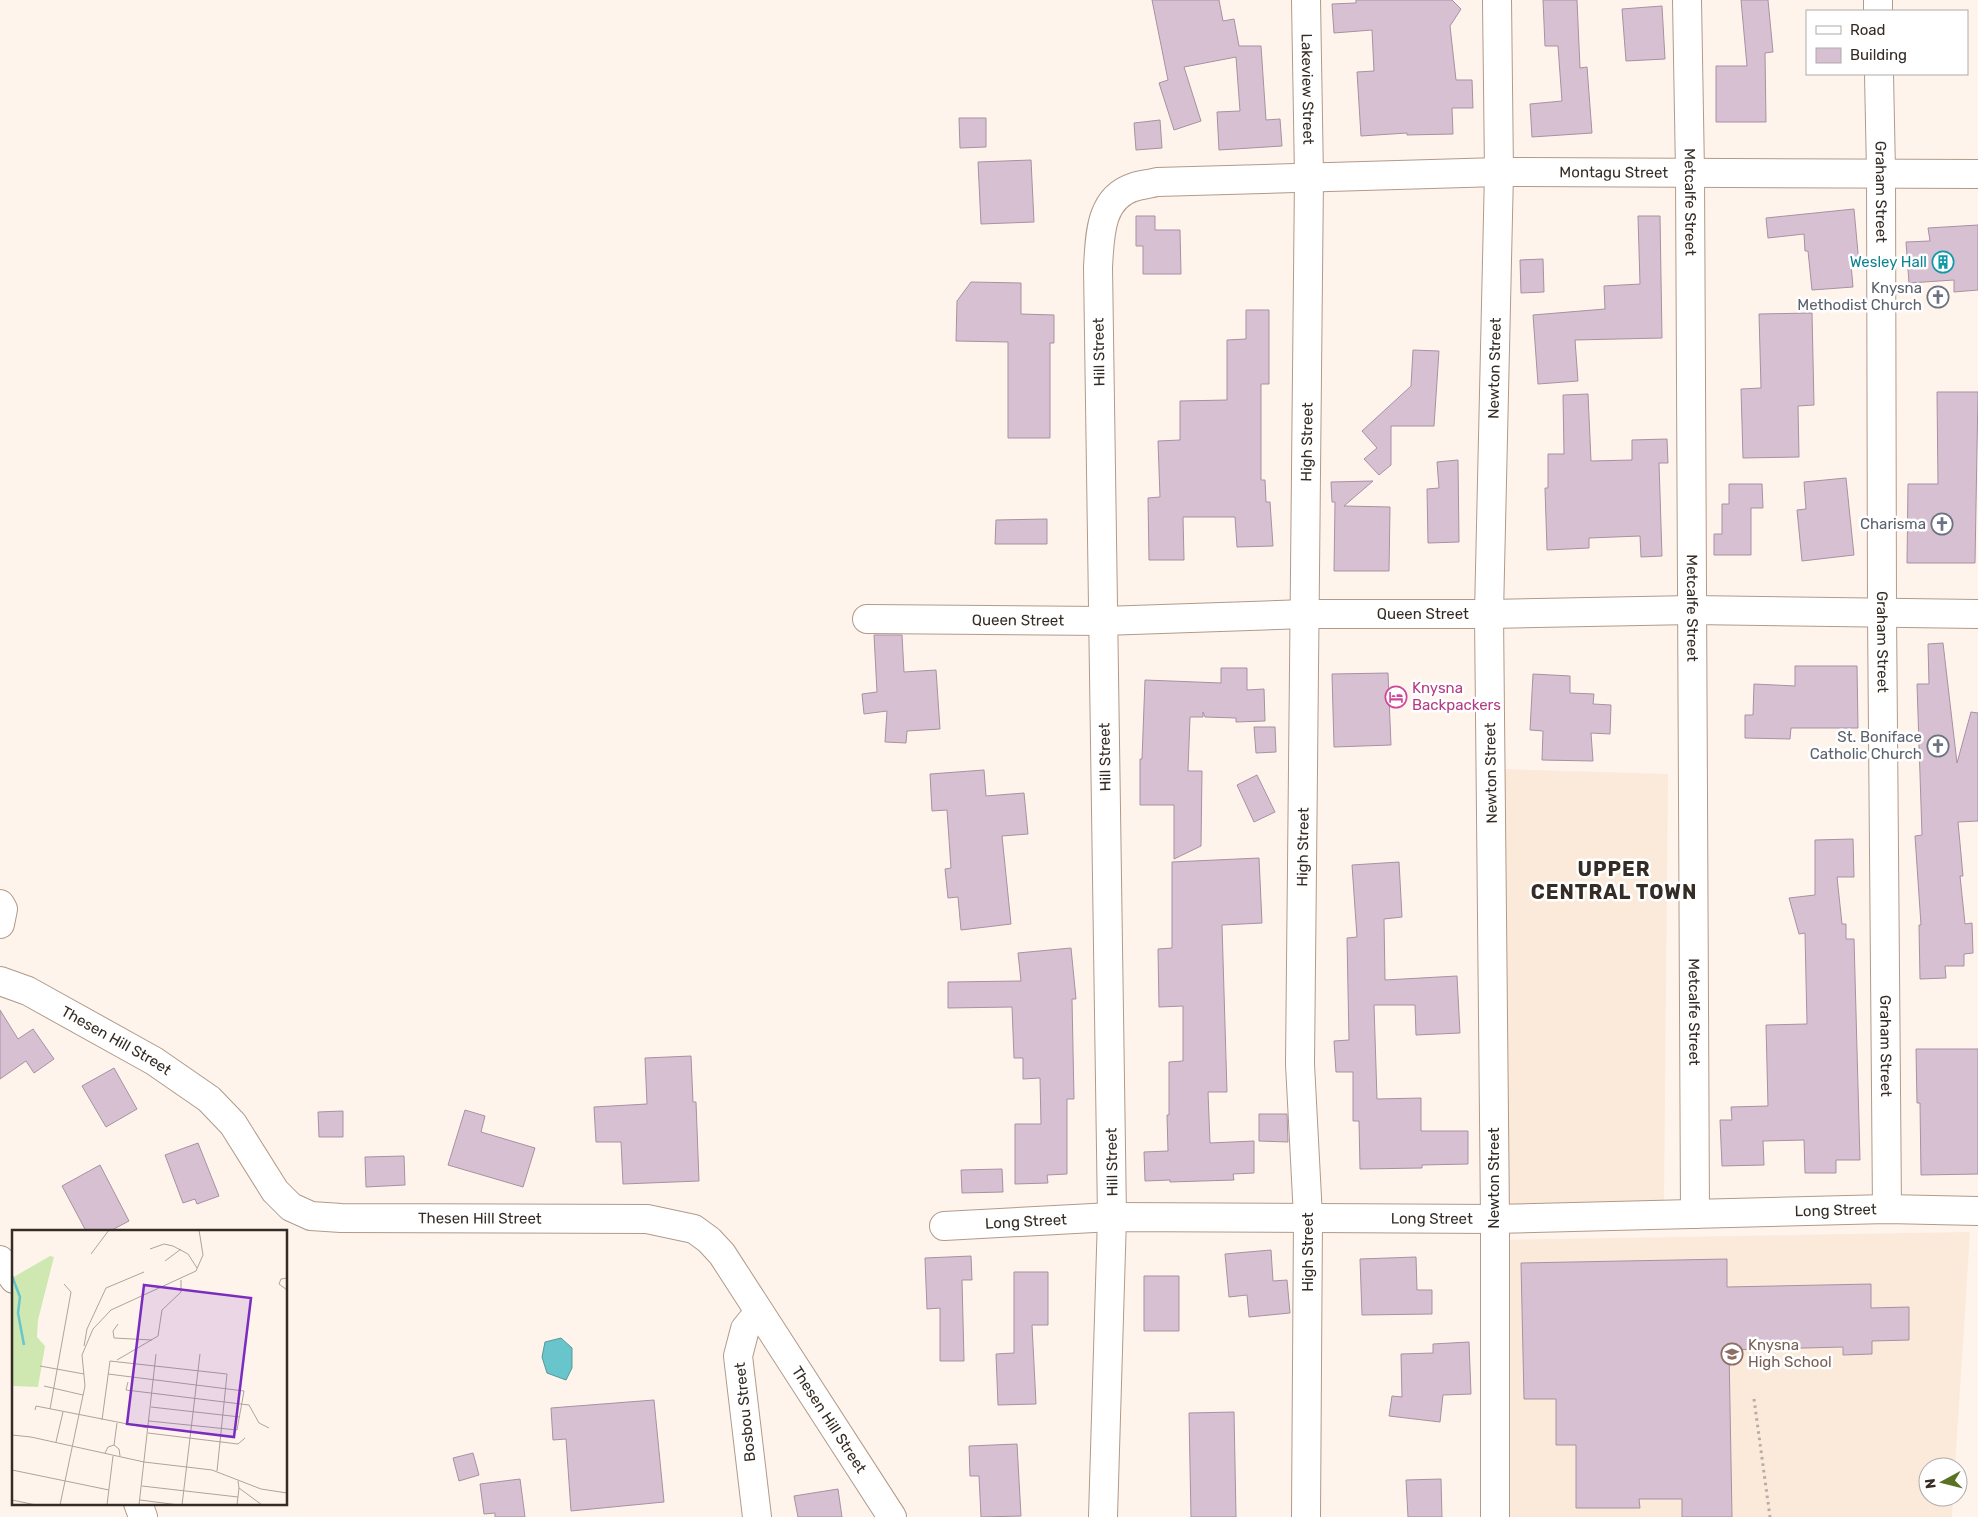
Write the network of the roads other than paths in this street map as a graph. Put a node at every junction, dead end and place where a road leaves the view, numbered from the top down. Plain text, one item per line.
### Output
1 (1306, 0) edge
2 (1497, 0) edge
3 (1687, 0) edge
4 (1879, 75) edge
5 (1499, 172) junction
6 (1690, 172) junction
7 (1881, 172) junction
8 (1978, 174) edge
9 (1309, 177) junction
10 (1692, 610) junction
11 (1882, 613) junction
12 (1305, 614) junction
13 (1489, 614) junction
14 (1978, 614) edge
15 (867, 619) dead end
16 (1103, 621) junction
17 (0, 904) edge
18 (0, 924) edge
19 (0, 981) edge
20 (1887, 1210) junction
21 (1978, 1211) edge
22 (1695, 1214) junction
23 (1112, 1217) junction
24 (1308, 1217) junction
25 (1495, 1219) junction
26 (944, 1226) dead end
27 (0, 1260) edge
28 (12, 1276) edge
29 (759, 1312) junction
30 (138, 1504) edge
31 (143, 1517) edge
32 (757, 1517) edge
33 (892, 1517) edge
34 (1103, 1517) edge
35 (1306, 1517) edge
36 (1495, 1517) edge

1 - 9 street, Lakeview Street
2 - 5 street, Newton Street
3 - 6 street, Metcalfe Street
4 - 7 street, Graham Street
5 - 6 street, Montagu Street
5 - 9 street, Montagu Street
5 - 13 street, Newton Street
6 - 7 street, Montagu Street
6 - 10 street, Metcalfe Street
7 - 8 street, Montagu Street
7 - 11 street, Graham Street
9 - 12 street, High Street
9 - 16 street, Hill Street
10 - 11 street, Queen Street
10 - 13 street, Queen Street
10 - 22 street, Metcalfe Street
11 - 14 street, Queen Street
11 - 20 street, Graham Street
12 - 13 street, Queen Street
12 - 16 street, Queen Street
12 - 24 street, High Street
13 - 25 street, Newton Street
15 - 16 street, Queen Street
16 - 23 street, Hill Street
17 - 18 street
19 - 29 street, Thesen Hill Street
20 - 21 street, Long Street
20 - 22 street, Long Street
22 - 25 street, Long Street
23 - 24 street, Long Street
23 - 26 street, Long Street
23 - 34 street, Hill Street
24 - 25 street, Long Street
24 - 35 street, High Street
25 - 36 street, Newton Street
27 - 28 street
29 - 32 street, Bosbou Street
29 - 33 street, Thesen Hill Street
30 - 31 street

